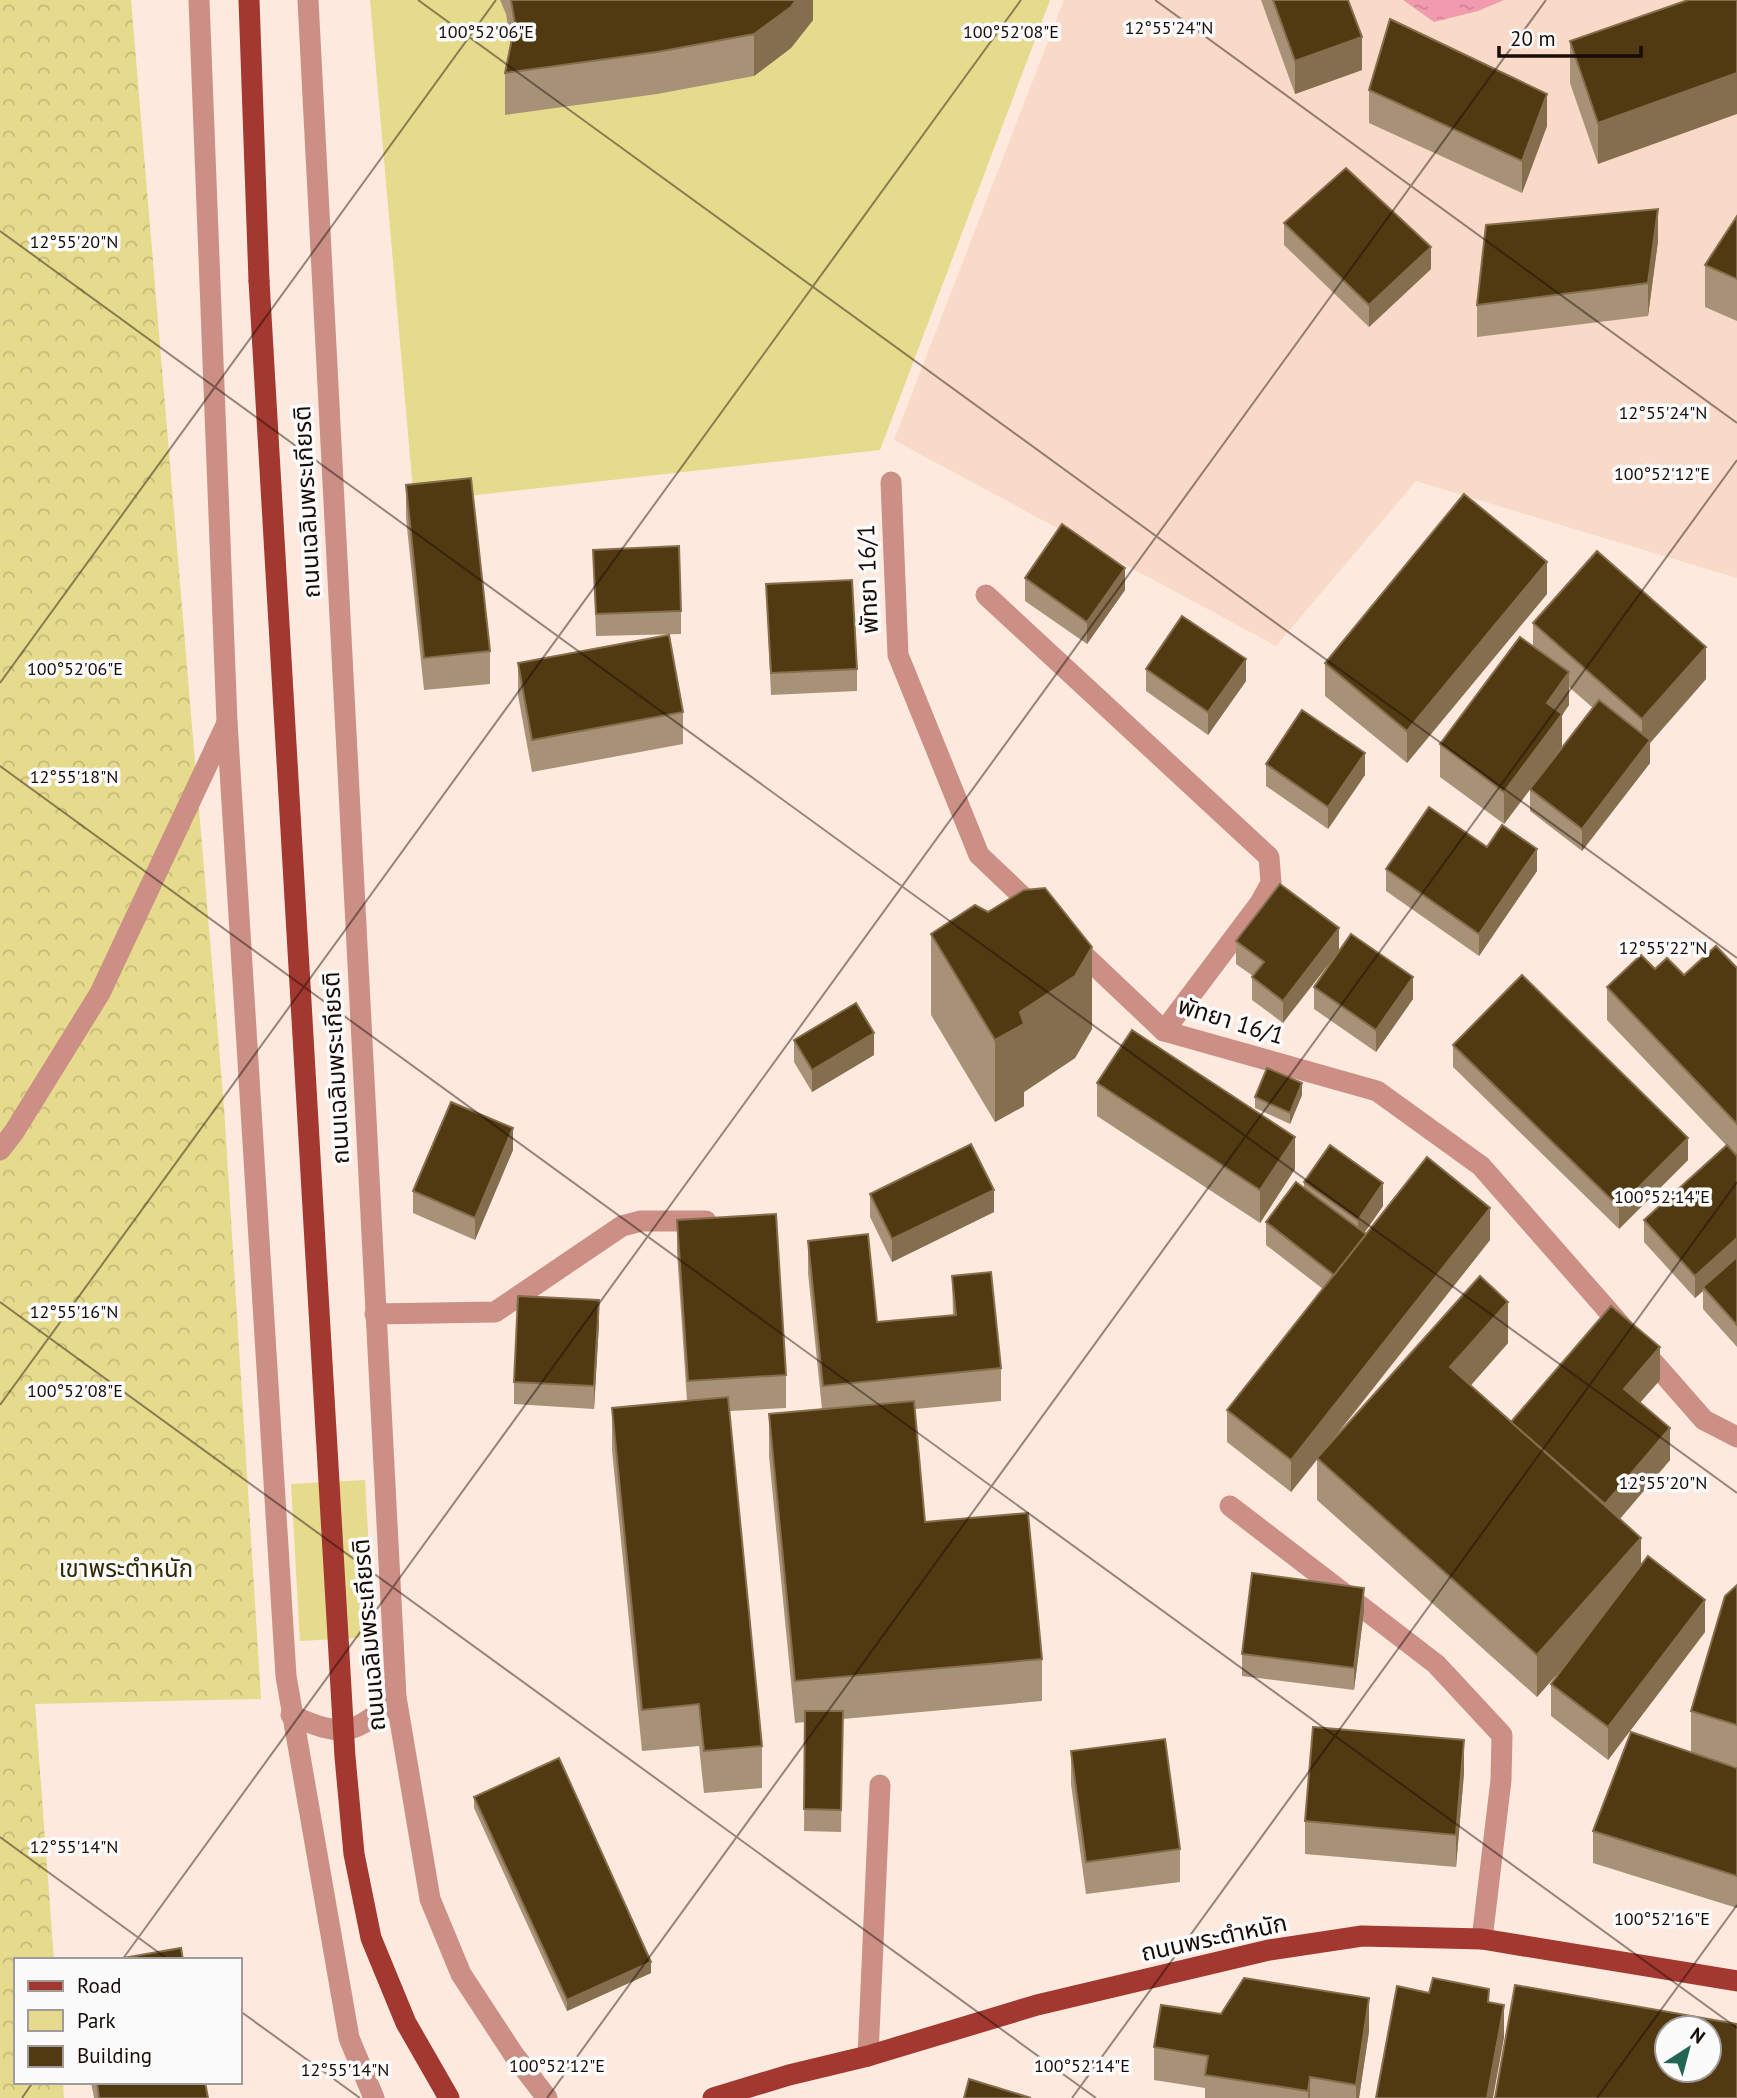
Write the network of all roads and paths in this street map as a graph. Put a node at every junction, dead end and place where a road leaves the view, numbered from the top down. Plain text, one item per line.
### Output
1 (199, 0) edge
2 (249, 0) edge
3 (308, 0) edge
4 (891, 482) dead end
5 (986, 595) dead end
6 (227, 722) junction
7 (1164, 1031) junction
8 (0, 1150) edge
9 (720, 1221) edge
10 (375, 1314) junction
11 (1737, 1437) edge
12 (1230, 1506) dead end
13 (396, 1697) junction
14 (291, 1715) junction
15 (880, 1785) dead end
16 (1482, 1939) junction
17 (1737, 1981) edge
18 (868, 2056) junction
19 (768, 2081) junction
20 (374, 2098) edge
21 (449, 2098) edge
22 (547, 2098) edge
23 (713, 2098) edge
24 (753, 2098) edge

1 - 6 street
2 - 21 main road, bridge
3 - 10 street, ถนนเฉลิมพระเกียรติ
4 - 7 street, พัทยา 16/1
5 - 7 street
6 - 8 street
6 - 14 street
7 - 11 street, พัทยา 16/1
9 - 10 street
10 - 13 street, ถนนเฉลิมพระเกียรติ
12 - 16 street
13 - 14 street
13 - 22 street, ถนนเฉลิมพระเกียรติ
14 - 20 street
15 - 18 street
16 - 17 main road, ถนนพระตำหนัก
16 - 18 main road, ถนนพระตำหนัก
18 - 19 main road, ถนนพระตำหนัก
19 - 23 main road, ถนนพระตำหนัก
19 - 24 main road

